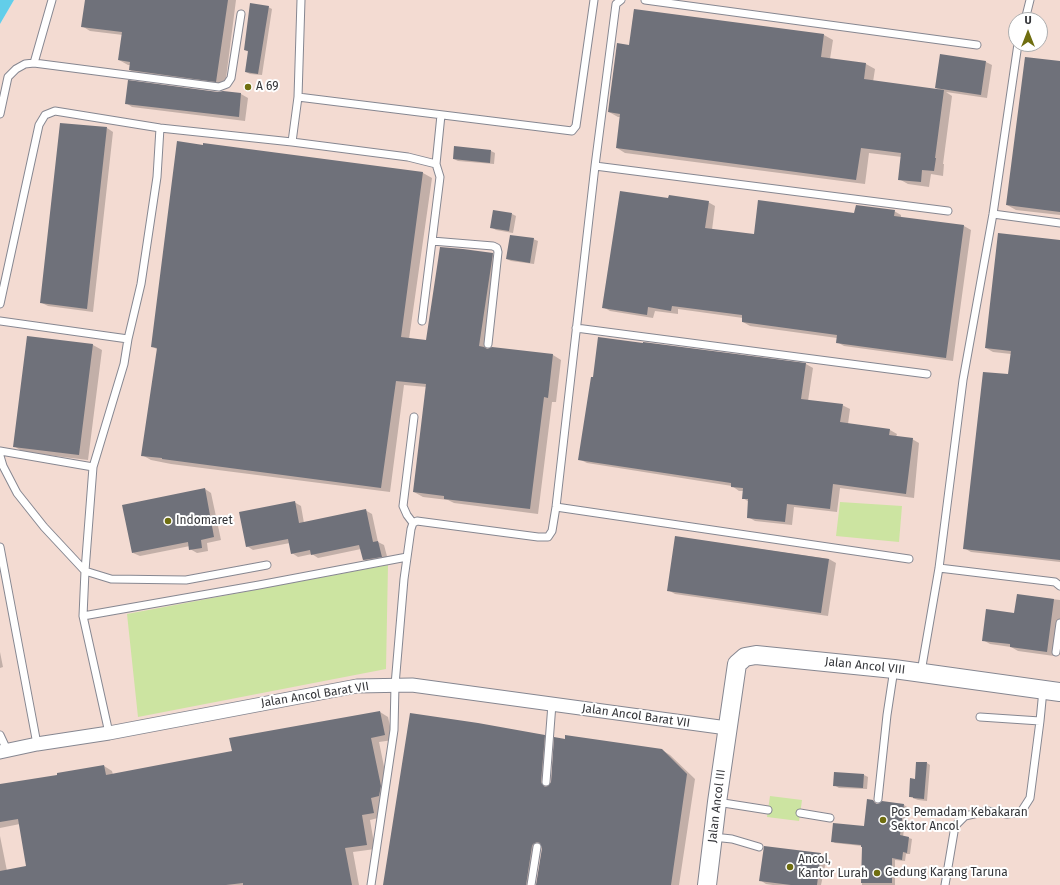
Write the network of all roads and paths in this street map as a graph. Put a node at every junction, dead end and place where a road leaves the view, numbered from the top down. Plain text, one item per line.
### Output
1 (52, 0) edge
2 (301, 0) edge
3 (594, 0) edge
4 (621, 0) edge
5 (645, 0) edge
6 (1030, 0) edge
7 (1027, 12) edge
8 (241, 14) dead end
9 (977, 45) dead end
10 (1017, 52) edge
11 (34, 63) junction
12 (298, 98) junction
13 (0, 114) edge
14 (441, 115) junction
15 (160, 128) junction
16 (292, 142) junction
17 (436, 164) junction
18 (594, 166) junction
19 (948, 211) dead end
20 (993, 214) junction
21 (1060, 223) edge
22 (432, 241) junction
23 (0, 304) edge
24 (0, 321) edge
25 (422, 321) dead end
26 (576, 328) junction
27 (128, 339) junction
28 (488, 344) dead end
29 (927, 374) dead end
30 (414, 417) dead end
31 (0, 451) edge
32 (0, 456) edge
33 (93, 468) junction
34 (556, 507) junction
35 (413, 524) junction
36 (0, 547) edge
37 (407, 557) junction
38 (909, 559) dead end
39 (267, 565) dead end
40 (939, 568) junction
41 (85, 571) junction
42 (1060, 586) edge
43 (83, 616) junction
44 (1060, 623) edge
45 (1056, 652) dead end
46 (894, 669) junction
47 (921, 672) junction
48 (395, 685) junction
49 (1051, 691) edge
50 (552, 704) junction
51 (980, 717) dead end
52 (1040, 721) junction
53 (727, 728) junction
54 (109, 733) junction
55 (0, 735) edge
56 (37, 744) junction
57 (3, 751) edge
58 (546, 782) dead end
59 (878, 799) dead end
60 (717, 802) junction
61 (768, 810) dead end
62 (800, 813) dead end
63 (830, 818) dead end
64 (712, 837) junction
65 (537, 847) dead end
66 (759, 847) dead end
67 (371, 885) edge
68 (532, 885) edge
69 (707, 885) edge
70 (945, 885) edge

1 - 11 lane
2 - 12 lane
3 - 14 lane
4 - 18 lane
5 - 9 lane
6 - 7 lane
8 - 11 lane
10 - 20 lane
11 - 13 lane
12 - 14 lane
12 - 16 lane
14 - 17 lane
15 - 16 lane
15 - 23 lane
15 - 27 lane
16 - 17 lane
17 - 22 lane
18 - 19 lane
18 - 26 lane
20 - 21 lane
20 - 40 lane
22 - 25 lane
22 - 28 lane
24 - 27 lane
26 - 29 lane
26 - 34 lane
27 - 33 lane
30 - 35 lane
31 - 33 lane
32 - 41 lane
33 - 41 lane
34 - 35 lane
34 - 38 lane
35 - 37 lane
36 - 56 lane
37 - 43 lane
37 - 48 lane
39 - 41 lane
40 - 42 lane
40 - 47 lane
41 - 43 lane
43 - 54 lane
44 - 45 lane
46 - 47 street, Jalan Ancol VIII
46 - 53 street, Jalan Ancol VIII
46 - 59 lane
47 - 49 street, Jalan Ancol VIII
48 - 50 street, Jalan Ancol Barat VII
48 - 54 street, Jalan Ancol Barat VII
48 - 67 lane
49 - 52 lane
50 - 53 street, Jalan Ancol Barat VII
50 - 58 lane
51 - 52 lane
52 - 70 lane
53 - 60 street, Jalan Ancol III
54 - 56 street, Jalan Ancol Barat VII
55 - 57 lane
56 - 57 street, Jalan Ancol Barat VII
60 - 61 lane
60 - 64 street, Jalan Ancol III
62 - 63 lane
64 - 66 lane
64 - 69 street, Jalan Ancol III
65 - 68 lane

